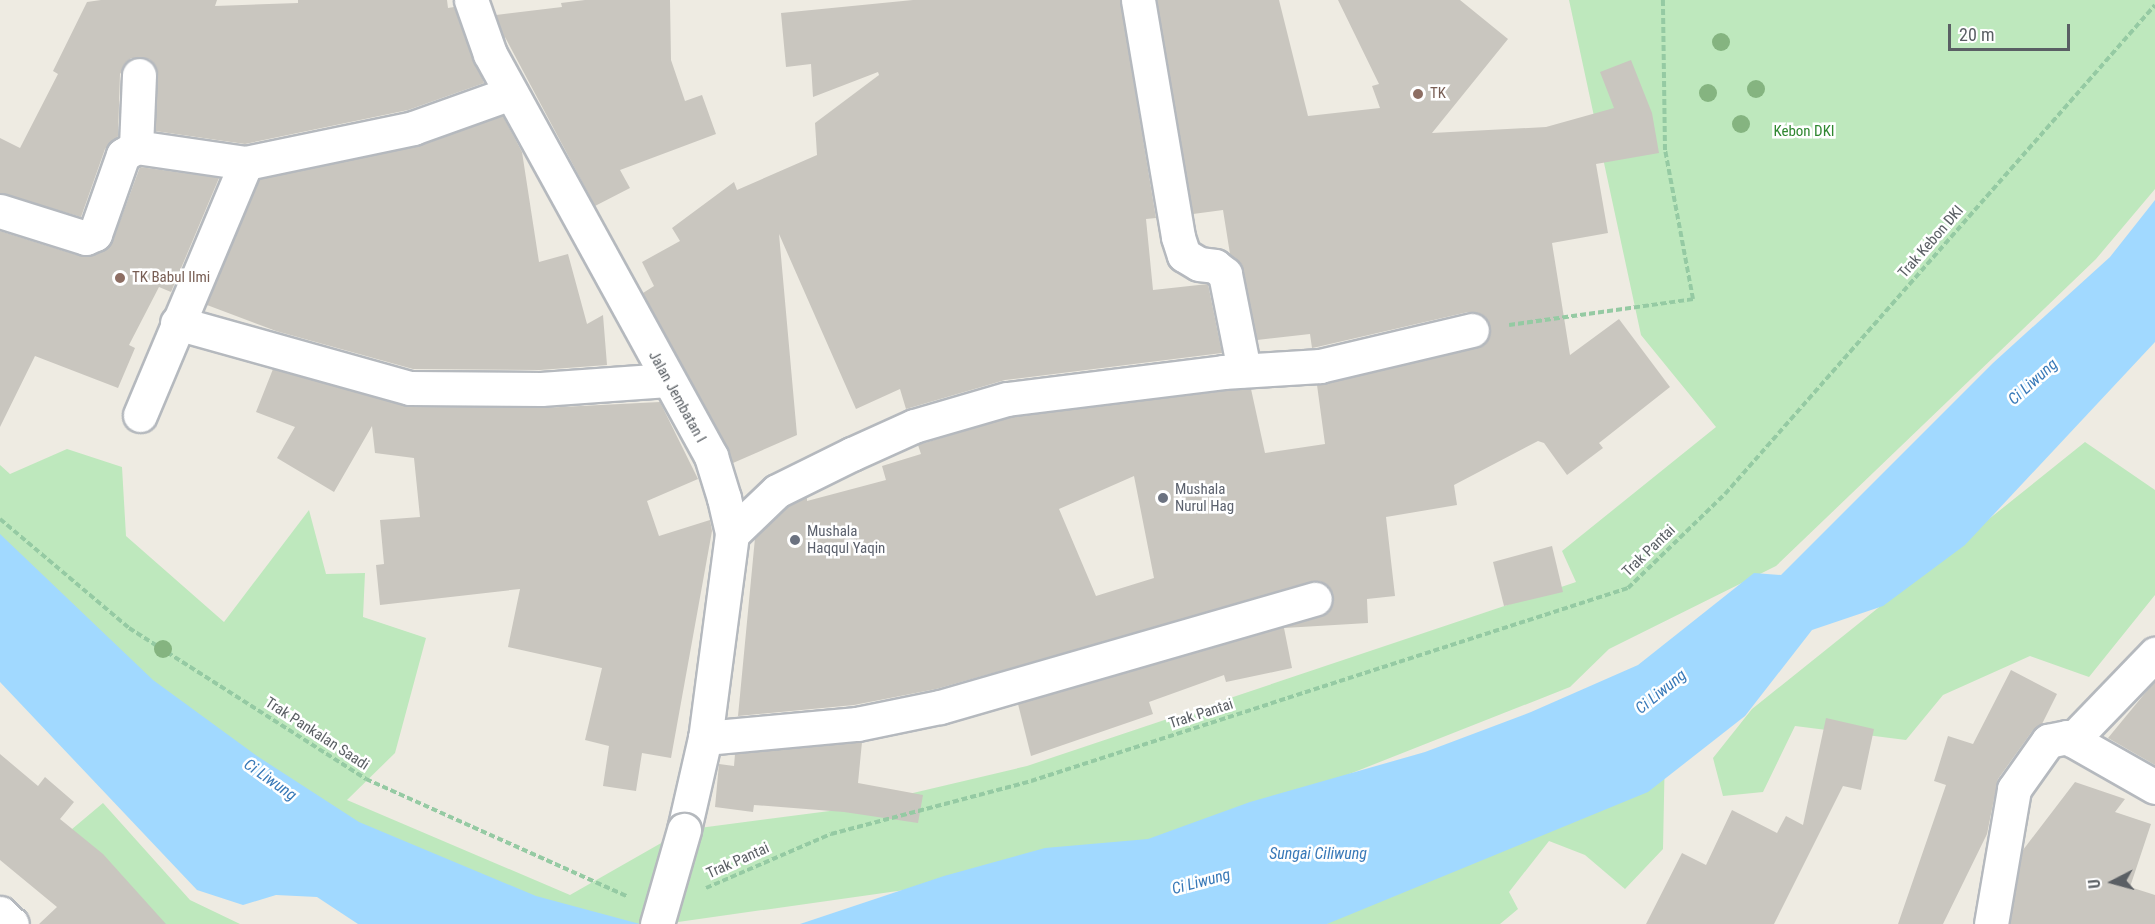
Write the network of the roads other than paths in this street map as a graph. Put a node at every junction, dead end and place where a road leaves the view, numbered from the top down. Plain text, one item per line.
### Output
1 (471, 0) edge
2 (1138, 0) edge
3 (139, 75) dead end
4 (511, 93) junction
5 (136, 147) junction
6 (246, 163) junction
7 (0, 211) edge
8 (177, 323) junction
9 (1472, 330) road end
10 (1244, 370) junction
11 (668, 380) junction
12 (140, 415) dead end
13 (732, 534) junction
14 (1315, 599) dead end
15 (2155, 654) edge
16 (705, 738) junction
17 (2072, 740) junction
18 (2155, 787) edge
19 (0, 913) edge
20 (12, 924) edge
21 (657, 924) edge
22 (1991, 924) edge

1 - 4 street, Jalan Jembatan I
2 - 10 street
3 - 5 street
4 - 6 street
4 - 11 street, Jalan Jembatan I
5 - 6 street
5 - 7 street
6 - 8 street
8 - 11 street
8 - 12 street
9 - 10 street
10 - 13 street
11 - 13 street, Jalan Jembatan I
13 - 16 street, Jalan Jembatan I
14 - 16 street
15 - 17 street
16 - 21 street, Jalan Jembatan I, bridge
17 - 18 street
17 - 22 street
19 - 20 street

